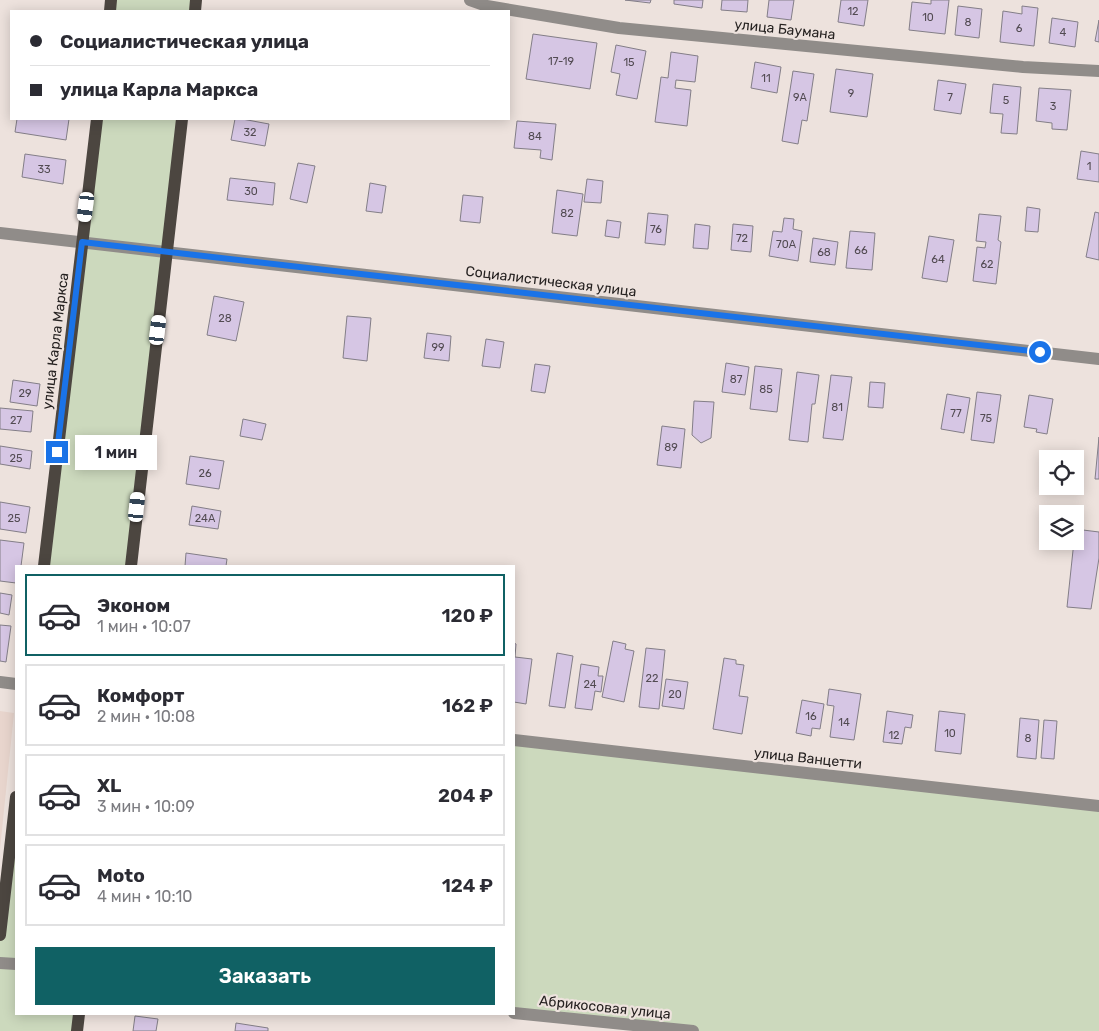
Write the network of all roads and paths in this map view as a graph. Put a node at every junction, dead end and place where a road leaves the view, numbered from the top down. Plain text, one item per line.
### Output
1 (470, 0) edge
2 (1099, 71) edge
3 (97, 120) edge
4 (182, 120) edge
5 (0, 233) edge
6 (82, 242) junction
7 (167, 252) junction
8 (1099, 359) edge
9 (44, 565) edge
10 (130, 565) edge
11 (0, 682) edge
12 (15, 684) edge
13 (515, 740) edge
14 (15, 806) edge
15 (1099, 806) edge
16 (0, 935) edge
17 (0, 963) edge
18 (15, 964) edge
19 (515, 1013) edge
20 (79, 1015) edge
21 (77, 1031) edge
22 (693, 1031) edge

1 - 2 street, улица Баумана
3 - 6 main road, улица Карла Маркса
4 - 7 main road
5 - 6 street, Социалистическая улица
6 - 7 street, Социалистическая улица
6 - 9 main road, улица Карла Маркса
7 - 8 street, Социалистическая улица
7 - 10 main road
11 - 12 street
13 - 15 street, улица Ванцетти
14 - 16 main road
17 - 18 street
19 - 22 street, Абрикосовая улица
20 - 21 main road

